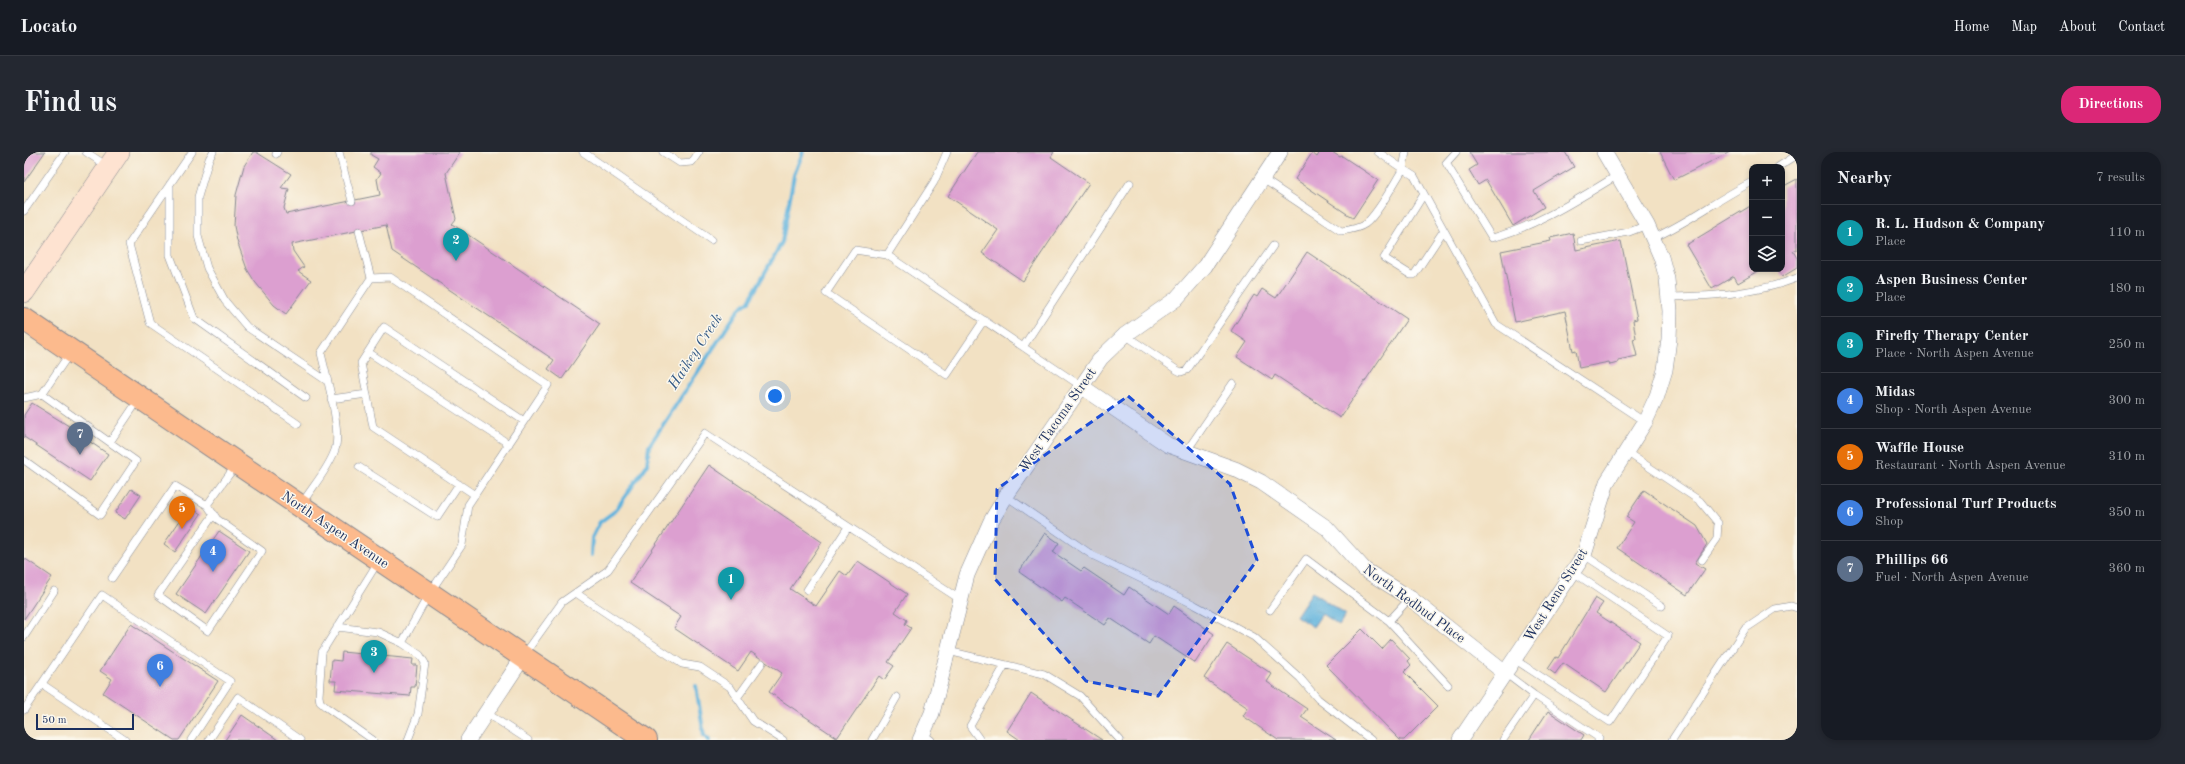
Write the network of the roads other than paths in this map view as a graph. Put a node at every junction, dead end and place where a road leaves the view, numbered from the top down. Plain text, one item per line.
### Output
1 (65, 152) edge
2 (86, 152) edge
3 (192, 152) edge
4 (213, 152) edge
5 (339, 152) edge
6 (583, 152) edge
7 (663, 152) edge
8 (699, 152) edge
9 (947, 152) edge
10 (1280, 152) edge
11 (1378, 152) edge
12 (1406, 152) edge
13 (1456, 152) edge
14 (1604, 152) edge
15 (1797, 155) edge
16 (114, 160) edge
17 (1783, 164) edge
18 (1403, 169) junction
19 (1618, 175) junction
20 (1263, 179) junction
21 (1130, 183) dead end
22 (1749, 183) edge
23 (170, 184) junction
24 (1424, 194) junction
25 (352, 201) dead end
26 (24, 211) edge
27 (359, 230) dead end
28 (1444, 230) junction
29 (1650, 231) junction
30 (711, 240) dead end
31 (1581, 241) dead end
32 (1273, 246) dead end
33 (887, 255) junction
34 (371, 278) junction
35 (1797, 278) edge
36 (24, 292) edge
37 (1670, 297) junction
38 (24, 319) edge
39 (984, 320) junction
40 (1125, 335) junction
41 (1024, 347) junction
42 (72, 351) junction
43 (368, 352) junction
44 (327, 381) junction
45 (1233, 383) dead end
46 (1081, 386) junction
47 (42, 394) junction
48 (367, 394) junction
49 (24, 398) edge
50 (140, 398) junction
51 (306, 398) dead end
52 (331, 399) junction
53 (524, 421) junction
54 (1645, 422) junction
55 (298, 424) dead end
56 (110, 442) junction
57 (509, 444) junction
58 (1629, 446) junction
59 (1186, 452) junction
60 (24, 460) edge
61 (237, 464) junction
62 (359, 467) dead end
63 (459, 484) junction
64 (475, 495) junction
65 (1006, 496) junction
66 (207, 505) junction
67 (299, 506) junction
68 (214, 514) junction
69 (848, 527) junction
70 (1584, 555) junction
71 (379, 560) junction
72 (1702, 560) dead end
73 (1573, 572) junction
74 (112, 578) dead end
75 (806, 590) dead end
76 (54, 591) dead end
77 (576, 592) junction
78 (429, 594) junction
79 (1410, 598) junction
80 (961, 600) junction
81 (1662, 606) dead end
82 (1797, 608) edge
83 (1270, 610) dead end
84 (1389, 621) junction
85 (337, 626) junction
86 (24, 637) edge
87 (402, 643) junction
88 (948, 651) junction
89 (523, 657) junction
90 (1514, 659) junction
91 (762, 663) dead end
92 (1005, 665) junction
93 (1505, 673) junction
94 (42, 684) junction
95 (1448, 685) dead end
96 (1534, 695) junction
97 (896, 696) dead end
98 (737, 698) junction
99 (24, 710) edge
100 (485, 712) junction
101 (925, 738) edge
102 (125, 740) edge
103 (191, 740) edge
104 (209, 740) edge
105 (300, 740) edge
106 (373, 740) edge
107 (408, 740) edge
108 (468, 740) edge
109 (528, 740) edge
110 (646, 740) edge
111 (783, 740) edge
112 (872, 740) edge
113 (980, 740) edge
114 (1120, 740) edge
115 (1371, 740) edge
116 (1460, 740) edge
117 (1503, 740) edge
118 (1598, 740) edge
119 (1672, 740) edge

1 - 26 lane
2 - 16 lane
3 - 23 lane
4 - 44 lane
5 - 25 lane
6 - 30 lane
7 - 8 lane
9 - 33 lane
10 - 20 street, West Tacoma Street
11 - 18 lane
12 - 18 lane
13 - 19 lane
14 - 19 street, West Reno Street
15 - 17 lane
16 - 36 main road
18 - 20 lane
18 - 24 lane
19 - 29 street, West Reno Street
20 - 40 street, West Tacoma Street
21 - 41 lane
22 - 29 lane
23 - 51 lane
23 - 55 lane
24 - 28 lane
24 - 28 lane
27 - 34 lane
28 - 54 lane
29 - 31 lane
29 - 37 street, West Reno Street
32 - 40 lane
33 - 39 lane
33 - 39 lane
34 - 44 lane
34 - 53 lane
35 - 37 lane
37 - 54 street, West Reno Street
38 - 42 main road, North Aspen Avenue
39 - 41 lane
40 - 46 street, West Tacoma Street
41 - 46 lane
42 - 47 lane
42 - 50 main road, North Aspen Avenue
43 - 48 lane
43 - 53 lane
43 - 57 lane
44 - 52 lane
45 - 59 lane
46 - 59 street, North Redbud Place
46 - 65 street, West Tacoma Street
47 - 49 lane
47 - 56 lane
48 - 52 lane
48 - 63 lane
50 - 56 lane
50 - 61 main road, North Aspen Avenue
52 - 67 lane
53 - 57 lane
54 - 58 street, West Reno Street
56 - 60 lane
57 - 64 lane
58 - 70 street, West Reno Street
58 - 72 lane
59 - 79 street, North Redbud Place
61 - 66 lane
61 - 67 main road, North Aspen Avenue
62 - 63 lane
63 - 64 lane
64 - 78 lane
65 - 80 street, West Tacoma Street
65 - 115 lane
66 - 68 lane
66 - 74 lane
67 - 71 main road, North Aspen Avenue
68 - 68 lane
69 - 75 lane
69 - 77 lane
69 - 80 lane
70 - 73 street, West Reno Street
70 - 81 lane
71 - 78 main road, North Aspen Avenue
71 - 85 lane
73 - 90 street, West Reno Street
73 - 90 lane
76 - 86 lane
77 - 89 lane
77 - 98 lane
78 - 87 lane
78 - 89 main road, North Aspen Avenue
79 - 84 lane
79 - 93 street, North Redbud Place
80 - 88 street, West Tacoma Street
82 - 119 lane
83 - 84 lane
84 - 95 lane
85 - 87 lane
85 - 106 lane
87 - 107 lane
88 - 92 lane
88 - 101 street, West Tacoma Street
89 - 100 street
89 - 110 main road, North Aspen Avenue
90 - 93 street, West Reno Street
91 - 98 lane
92 - 113 lane
92 - 114 lane
93 - 96 lane
93 - 116 street, West Reno Street
94 - 99 lane
94 - 102 lane
94 - 103 lane
96 - 117 lane
96 - 118 lane
97 - 112 lane
98 - 111 lane
100 - 108 street
100 - 109 lane
104 - 105 lane

